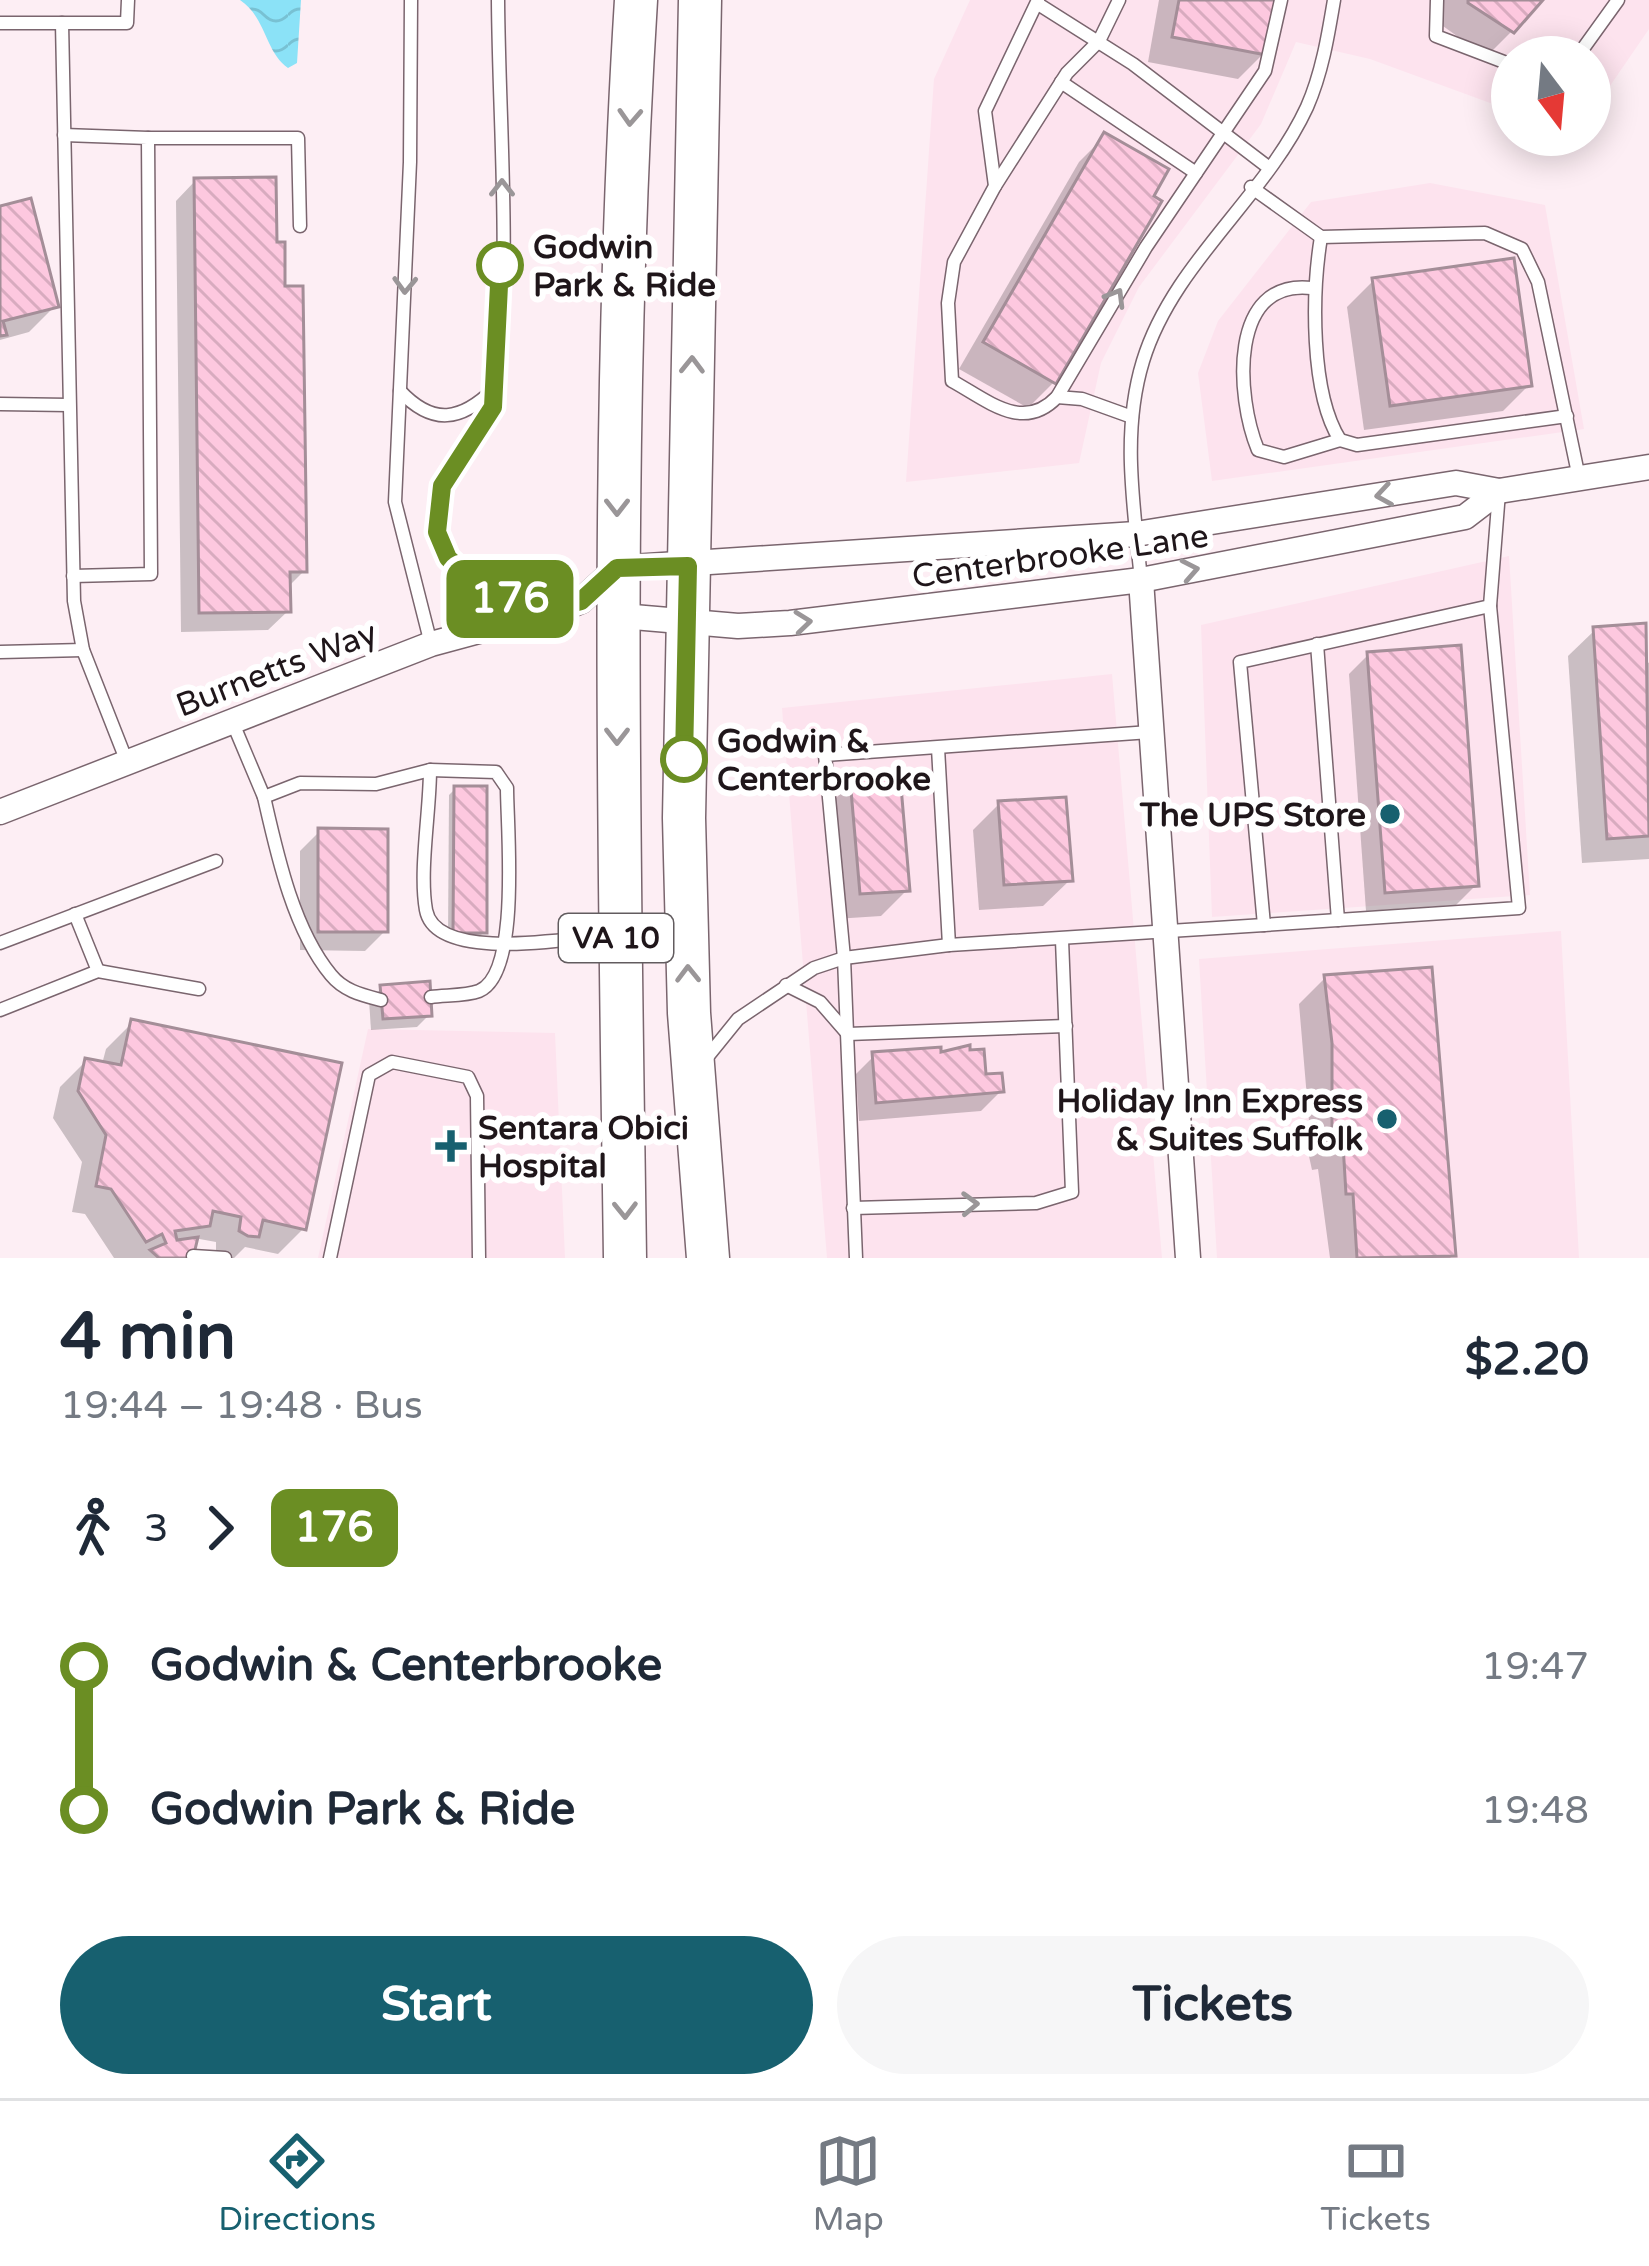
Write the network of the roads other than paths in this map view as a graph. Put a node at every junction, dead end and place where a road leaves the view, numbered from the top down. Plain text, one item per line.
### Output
1 (128, 0) edge
2 (411, 0) edge
3 (498, 0) edge
4 (636, 0) edge
5 (700, 0) edge
6 (1119, 0) edge
7 (1281, 0) edge
8 (1334, 0) edge
9 (1437, 0) edge
10 (1618, 0) edge
11 (1038, 2) edge
12 (0, 23) edge
13 (62, 23) junction
14 (1591, 36) edge
15 (1099, 40) junction
16 (1491, 57) edge
17 (1061, 82) junction
18 (64, 135) junction
19 (1225, 136) junction
20 (148, 137) junction
21 (1268, 167) junction
22 (1196, 173) junction
23 (995, 186) junction
24 (1251, 188) junction
25 (300, 226) dead end
26 (1321, 238) junction
27 (1312, 288) junction
28 (496, 388) junction
29 (400, 391) junction
30 (1057, 398) junction
31 (0, 404) edge
32 (70, 405) junction
33 (1567, 416) junction
34 (1132, 417) junction
35 (1340, 440) junction
36 (1649, 467) edge
37 (1579, 479) junction
38 (1499, 491) junction
39 (1136, 534) junction
40 (688, 566) junction
41 (617, 568) junction
42 (73, 576) junction
43 (1141, 580) junction
44 (1490, 606) junction
45 (600, 610) junction
46 (538, 613) junction
47 (687, 622) junction
48 (431, 644) junction
49 (1317, 644) junction
50 (83, 650) junction
51 (0, 652) edge
52 (232, 721) junction
53 (1150, 732) junction
54 (938, 748) junction
55 (127, 761) junction
56 (430, 770) junction
57 (264, 797) junction
58 (0, 812) edge
59 (216, 861) dead end
60 (76, 914) junction
61 (1338, 920) junction
62 (1264, 925) junction
63 (1165, 933) junction
64 (616, 934) junction
65 (1062, 940) junction
66 (507, 942) junction
67 (0, 943) edge
68 (949, 945) junction
69 (844, 958) junction
70 (98, 971) junction
71 (786, 985) junction
72 (199, 989) dead end
73 (431, 997) dead end
74 (381, 1000) dead end
75 (0, 1010) edge
76 (1066, 1025) junction
77 (848, 1034) junction
78 (694, 1074) junction
79 (853, 1208) junction
80 (193, 1256) edge
81 (225, 1258) edge
82 (330, 1258) edge
83 (479, 1258) edge
84 (626, 1258) edge
85 (708, 1258) edge
86 (856, 1258) edge
87 (1188, 1258) edge

1 - 13 lane
2 -> 29 lane
28 -> 3 lane
4 -> 41 highway, VA 10
40 -> 5 highway, VA 10
6 - 15 lane
7 - 19 lane
8 - 21 lane
9 - 16 lane
10 - 14 lane
11 - 15 lane
11 - 23 lane
12 - 13 lane
13 - 18 lane
15 - 17 lane
15 - 19 lane
17 - 22 lane
17 - 23 lane
18 - 20 lane
18 - 32 lane
19 - 21 lane
19 - 22 lane
20 - 25 lane
20 - 42 lane
21 - 24 lane
30 -> 22 lane
23 - 30 lane
24 - 26 lane
24 - 34 lane
26 - 27 lane
26 - 33 lane
27 - 35 lane
27 - 35 lane
28 - 29 lane
28 - 46 lane
29 - 48 lane
30 - 34 lane
31 - 32 lane
32 - 42 lane
33 - 35 lane
33 - 37 lane
34 - 39 lane
36 - 37 street, Centerbrooke Lane
37 - 38 street, Centerbrooke Lane
38 -> 39 street, Centerbrooke Lane
43 -> 38 street, Centerbrooke Lane
38 - 44 lane
39 - 40 street, Centerbrooke Lane
39 - 43 lane
40 - 41 street, Centerbrooke Lane
40 - 47 highway, VA 10
41 - 45 highway, VA 10
42 - 50 lane
47 -> 43 street, Centerbrooke Lane
43 - 53 street
44 - 49 lane
44 - 61 lane
45 - 46 street, Burnetts Way
45 - 47 street, Centerbrooke Lane
45 -> 64 highway, VA 10
46 - 48 street, Burnetts Way
78 -> 47 highway, VA 10
48 - 52 street, Burnetts Way
49 - 61 lane
49 - 62 lane
50 - 51 lane
50 - 55 lane
52 - 55 street, Burnetts Way
52 - 57 lane
53 - 54 lane
53 - 63 street
54 - 68 lane
54 - 69 lane
55 - 58 street, Burnetts Way
56 - 57 lane
56 - 66 lane
56 - 66 lane
57 - 74 lane
59 - 60 lane
60 - 67 lane
60 - 70 lane
61 - 62 lane
62 - 63 lane
63 - 65 lane
63 - 87 street
64 - 66 lane
64 -> 84 highway, VA 10
65 - 68 lane
65 - 76 lane
66 - 73 lane
68 - 69 lane
69 - 71 lane
69 - 77 lane
70 - 72 lane
70 - 75 lane
71 - 77 lane
71 - 78 lane
76 - 77 lane
79 -> 76 lane
77 - 79 lane
78 - 85 highway, VA 10
79 - 86 lane
80 - 81 lane
82 - 83 lane

